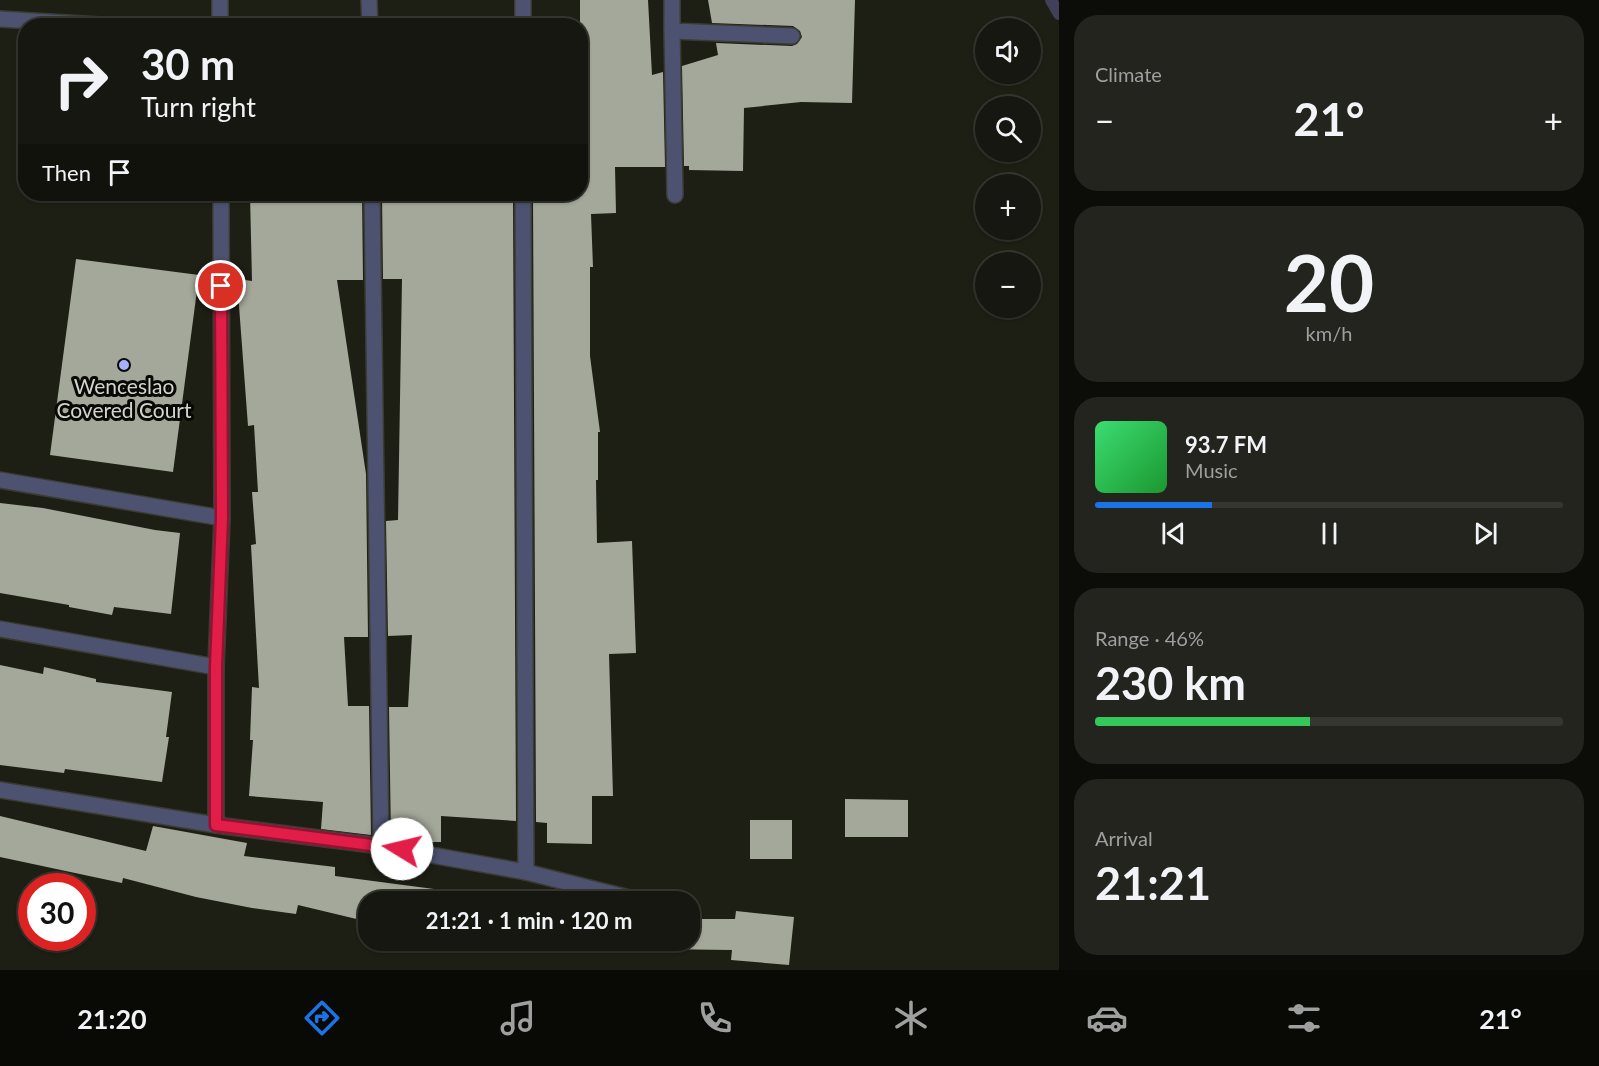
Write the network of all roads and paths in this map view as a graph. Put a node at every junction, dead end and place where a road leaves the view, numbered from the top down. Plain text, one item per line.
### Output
1 (220, 0) edge
2 (369, 0) edge
3 (523, 0) edge
4 (672, 0) edge
5 (220, 18) edge
6 (370, 18) edge
7 (523, 18) edge
8 (0, 19) edge
9 (18, 20) edge
10 (672, 32) junction
11 (792, 36) dead end
12 (675, 195) dead end
13 (221, 201) edge
14 (372, 201) edge
15 (524, 201) edge
16 (0, 480) edge
17 (222, 518) junction
18 (0, 629) edge
19 (216, 667) junction
20 (0, 790) edge
21 (216, 825) junction
22 (381, 846) junction
23 (526, 872) junction
24 (599, 891) edge

1 - 5 street
2 - 6 street
3 - 7 street
4 - 10 street
8 - 9 street
10 - 11 street
10 - 12 street
13 - 17 street
14 - 22 street
15 - 23 street
16 - 17 street
17 - 19 street
18 - 19 street
19 - 21 street
20 - 21 street
21 - 22 street
22 - 23 street
23 - 24 street

